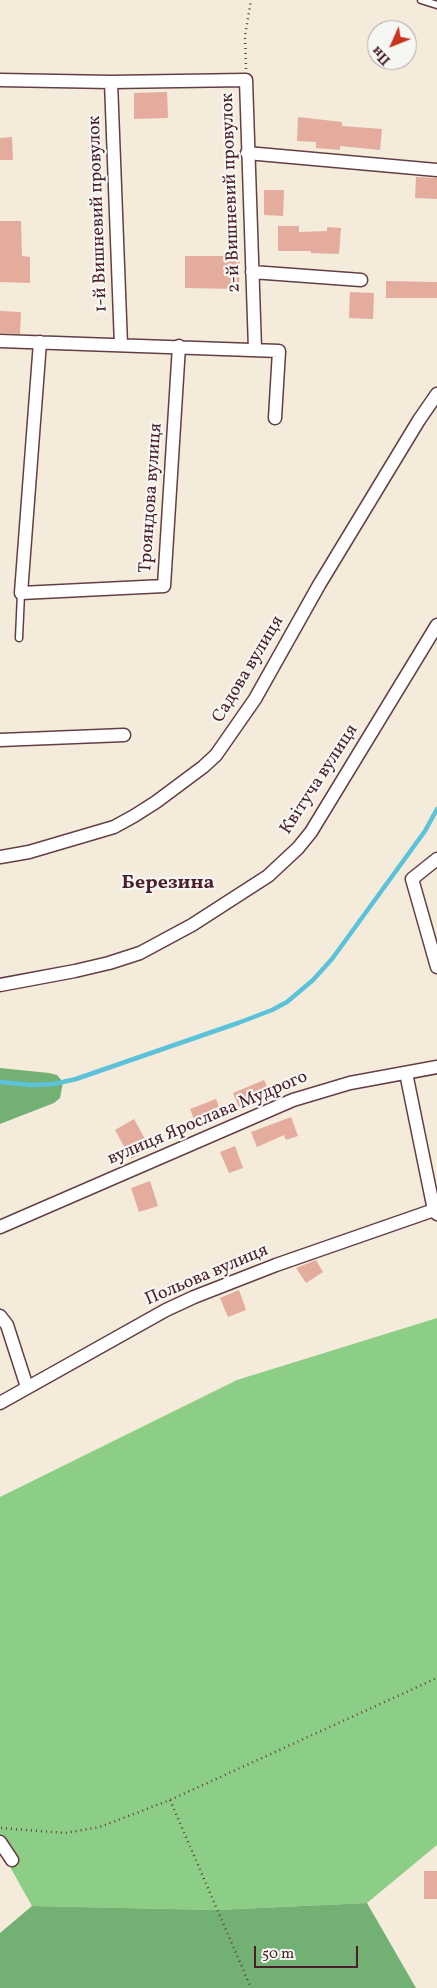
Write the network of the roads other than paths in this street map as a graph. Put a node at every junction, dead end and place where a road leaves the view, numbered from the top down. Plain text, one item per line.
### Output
1 (420, 0) edge
2 (437, 5) edge
3 (0, 80) edge
4 (111, 82) junction
5 (247, 153) junction
6 (437, 170) edge
7 (252, 272) junction
8 (361, 280) dead end
9 (0, 341) edge
10 (40, 342) junction
11 (121, 344) junction
12 (179, 346) junction
13 (254, 349) junction
14 (437, 394) edge
15 (275, 418) dead end
16 (20, 593) junction
17 (437, 625) edge
18 (19, 638) dead end
19 (124, 735) dead end
20 (0, 740) edge
21 (0, 857) edge
22 (437, 858) edge
23 (437, 967) edge
24 (0, 985) edge
25 (437, 1067) edge
26 (406, 1073) junction
27 (436, 1211) edge
28 (0, 1227) edge
29 (0, 1316) edge
30 (27, 1387) junction
31 (0, 1403) edge
32 (0, 1842) edge
33 (12, 1860) dead end

1 - 2 lane
3 - 4 street, 2-й Вишневий провулок
4 - 5 street, 2-й Вишневий провулок
4 - 11 street, 1-й Вишневий провулок
5 - 6 street
5 - 7 street, 2-й Вишневий провулок
7 - 8 street
7 - 13 street, 2-й Вишневий провулок
9 - 10 street
10 - 11 street
10 - 16 street
11 - 12 street
12 - 13 street
12 - 16 street, Трояндова вулиця
13 - 15 street
14 - 21 street, Садова вулиця
16 - 18 lane
17 - 24 street, Квітуча вулиця
19 - 20 street
22 - 23 street
25 - 26 street, вулиця Ярослава Мудрого
26 - 27 street
26 - 28 street, вулиця Ярослава Мудрого
27 - 30 street, Польова вулиця
29 - 30 street
30 - 31 street, Польова вулиця
32 - 33 street

